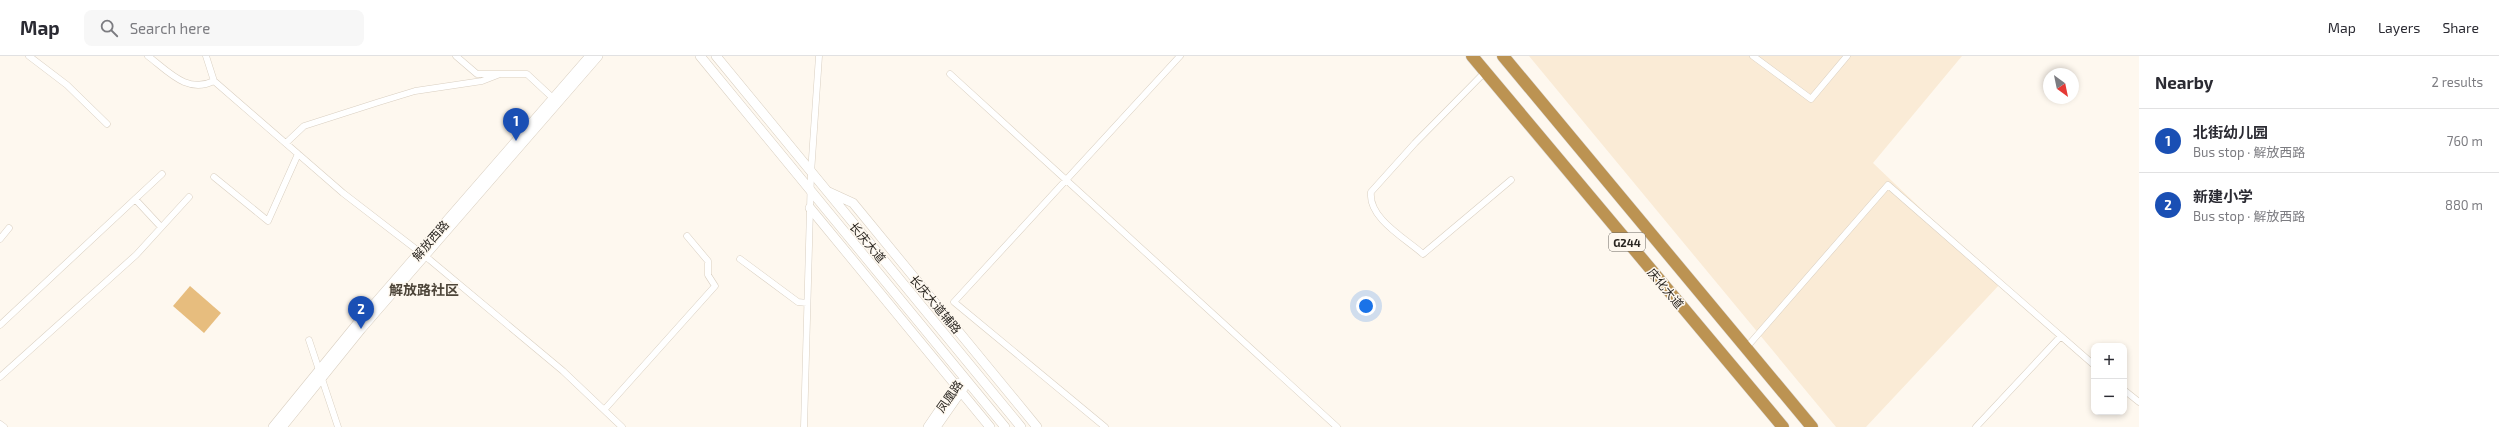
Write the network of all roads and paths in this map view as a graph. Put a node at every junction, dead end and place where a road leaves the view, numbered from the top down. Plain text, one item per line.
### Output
1 (28, 56) edge
2 (148, 56) edge
3 (206, 56) edge
4 (456, 56) edge
5 (590, 56) edge
6 (598, 56) edge
7 (700, 56) edge
8 (716, 56) edge
9 (819, 56) edge
10 (1180, 56) edge
11 (1472, 56) edge
12 (1503, 56) edge
13 (1753, 56) edge
14 (1847, 56) edge
15 (1485, 72) junction
16 (500, 74) junction
17 (950, 74) dead end
18 (214, 81) junction
19 (556, 100) junction
20 (107, 124) dead end
21 (286, 143) junction
22 (298, 154) junction
23 (812, 173) junction
24 (162, 174) dead end
25 (214, 178) dead end
26 (1066, 180) junction
27 (1511, 180) dead end
28 (811, 190) junction
29 (827, 191) junction
30 (189, 197) dead end
31 (136, 199) junction
32 (810, 208) junction
33 (161, 227) junction
34 (9, 228) dead end
35 (687, 236) dead end
36 (0, 239) edge
37 (422, 255) junction
38 (740, 259) dead end
39 (807, 302) junction
40 (0, 325) edge
41 (2060, 337) junction
42 (309, 340) dead end
43 (1746, 348) junction
44 (2091, 363) edge
45 (973, 368) junction
46 (321, 376) junction
47 (0, 377) edge
48 (965, 379) junction
49 (958, 389) junction
50 (2127, 392) edge
51 (2138, 399) edge
52 (604, 410) junction
53 (0, 424) edge
54 (4, 427) edge
55 (273, 427) edge
56 (282, 427) edge
57 (338, 427) edge
58 (622, 427) edge
59 (804, 427) edge
60 (928, 427) edge
61 (936, 427) edge
62 (990, 427) edge
63 (1005, 427) edge
64 (1021, 427) edge
65 (1038, 427) edge
66 (1105, 427) edge
67 (1337, 427) edge
68 (1783, 427) edge
69 (1812, 427) edge
70 (1976, 427) edge

1 - 20 street
2 - 18 street
3 - 18 street
4 - 16 street
5 - 19 street, 解放西路
6 - 19 street, 解放西路
7 - 28 street, 长庆大道
8 - 23 street, 长庆大道
9 - 23 street
10 - 26 street
11 - 15 highway, 庆化大道 / G244
12 - 43 highway, 庆化大道 / G244
13 - 14 street
15 - 27 street
15 - 68 highway, 庆化大道 / G244
16 - 19 street
16 - 21 street
17 - 26 street
18 - 21 street
19 - 37 street, 解放西路
21 - 22 street
22 - 25 street
22 - 37 street
23 - 28 street
23 - 29 street, 长庆大道
24 - 31 street
26 - 66 street
26 - 67 street
28 - 32 street
28 - 48 street, 长庆大道
29 - 45 street, 长庆大道
29 - 65 street, 长庆大道辅路
30 - 33 street
31 - 33 street
31 - 40 street
32 - 39 street
32 - 49 street
33 - 47 street
34 - 36 street
35 - 52 street
37 - 46 street, 解放西路
37 - 52 street
38 - 39 street
39 - 59 street
41 - 43 street
41 - 44 street
41 - 70 street
42 - 46 street
43 - 69 highway, 庆化大道 / G244
45 - 48 street, 凤凰路
45 - 64 street, 长庆大道
46 - 55 street, 解放西路
46 - 56 street, 解放西路
46 - 57 street
48 - 49 street, 凤凰路
48 - 63 street, 长庆大道
49 - 60 street, 凤凰路
49 - 61 street, 凤凰路
49 - 62 street
50 - 51 street
52 - 58 street
53 - 54 street

